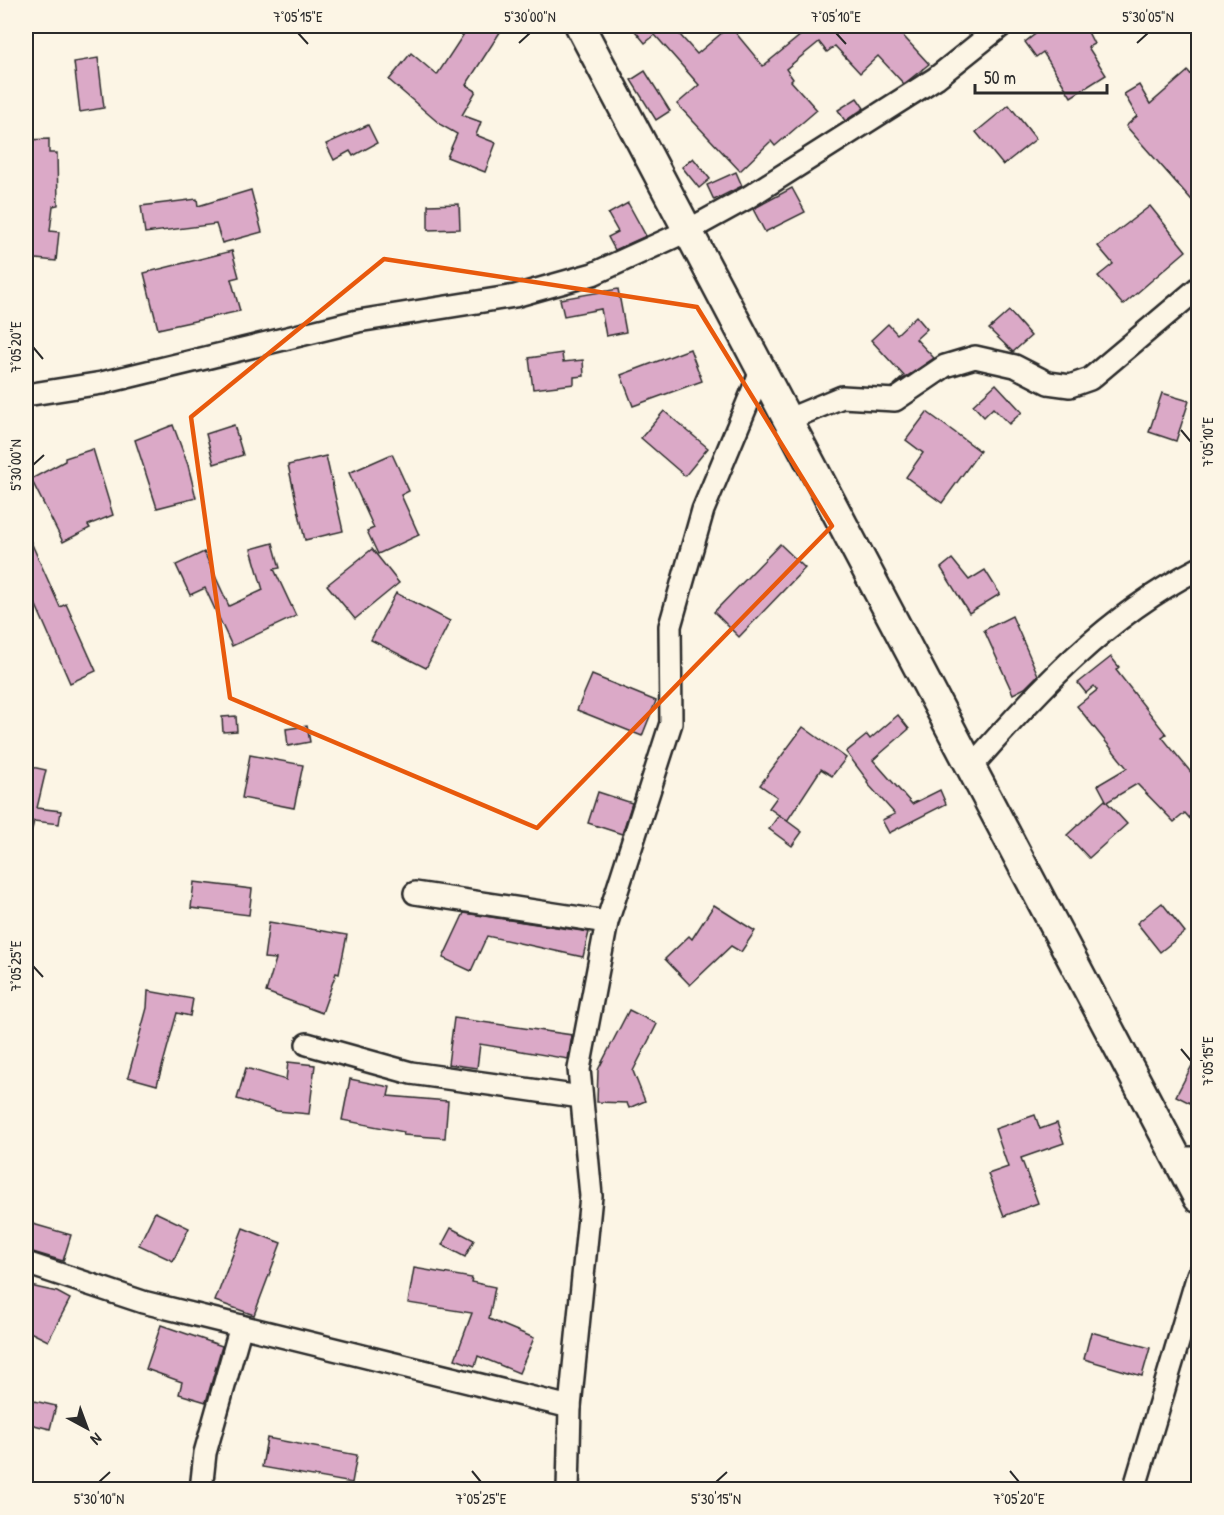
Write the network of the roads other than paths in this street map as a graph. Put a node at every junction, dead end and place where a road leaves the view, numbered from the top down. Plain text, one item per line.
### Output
1 (580, 26) edge
2 (1001, 26) edge
3 (687, 231) junction
4 (1198, 288) edge
5 (762, 371) junction
6 (26, 395) edge
7 (787, 420) junction
8 (1198, 569) edge
9 (971, 767) junction
10 (415, 893) dead end
11 (607, 922) junction
12 (307, 1044) dead end
13 (580, 1098) junction
14 (1187, 1158) edge
15 (1198, 1198) edge
16 (26, 1263) edge
17 (1198, 1275) edge
18 (241, 1326) junction
19 (570, 1407) junction
20 (201, 1490) edge
21 (567, 1490) edge
22 (1134, 1490) edge

1 - 3 main road
2 - 3 street
3 - 5 main road
3 - 6 street
4 - 7 street
5 - 7 main road
5 - 11 street
7 - 9 main road
8 - 9 street
9 - 14 main road
10 - 11 street
11 - 13 street
12 - 13 street
13 - 19 street
14 - 15 main road
16 - 18 street
17 - 22 street
18 - 19 street
18 - 20 street
19 - 21 street

